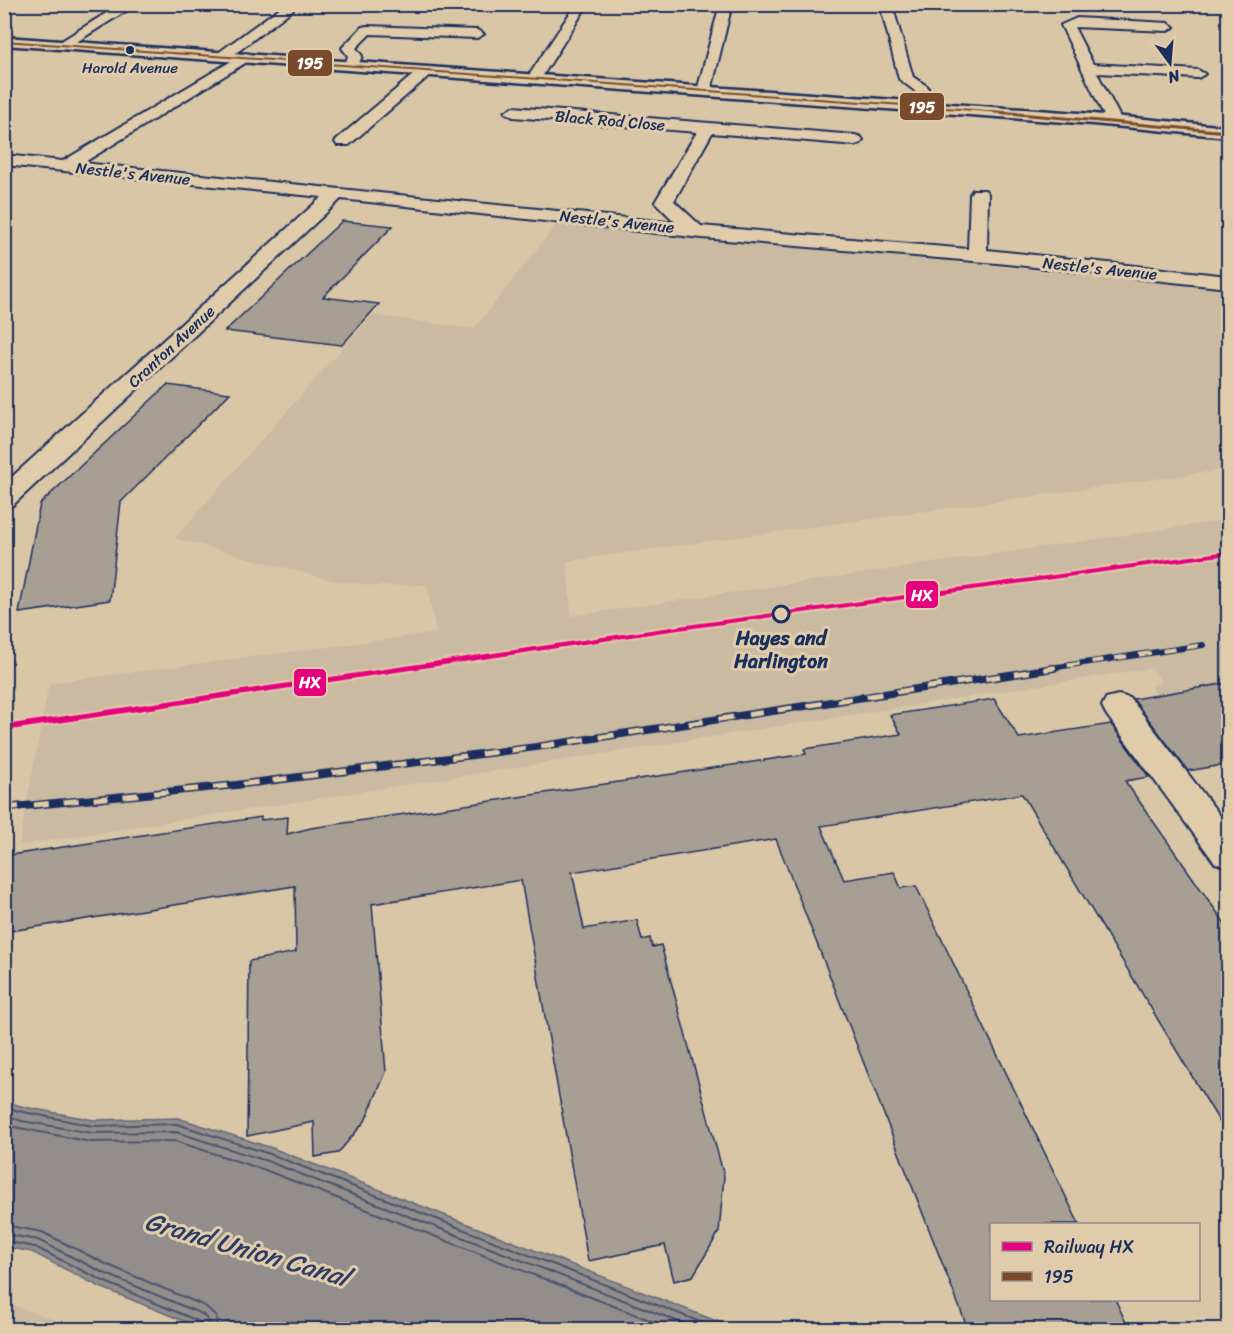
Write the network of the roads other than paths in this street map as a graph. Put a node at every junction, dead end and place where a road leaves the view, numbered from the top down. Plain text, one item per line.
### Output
1 (131, 4) edge
2 (294, 4) edge
3 (582, 4) edge
4 (726, 4) edge
5 (878, 4) edge
6 (886, 5) edge
7 (946, 7) dead end
8 (1168, 27) dead end
9 (477, 34) dead end
10 (4, 41) edge
11 (62, 45) junction
12 (223, 56) junction
13 (245, 57) junction
14 (352, 65) junction
15 (1089, 68) junction
16 (424, 72) junction
17 (1198, 74) dead end
18 (533, 80) junction
19 (704, 91) junction
20 (927, 107) junction
21 (513, 112) dead end
22 (1114, 121) junction
23 (707, 128) junction
24 (1228, 132) edge
25 (855, 140) dead end
26 (343, 142) dead end
27 (4, 160) edge
28 (66, 166) junction
29 (337, 193) junction
30 (979, 194) dead end
31 (652, 205) junction
32 (595, 219) junction
33 (694, 230) junction
34 (977, 255) junction
35 (1228, 282) edge
36 (4, 499) edge
37 (1118, 706) dead end
38 (1228, 852) edge

1 - 11 street
2 - 12 street
3 - 18 street
4 - 19 street
5 - 6 street
6 - 7 street
6 - 20 street
8 - 15 street
9 - 14 street
10 - 11 main road
11 - 12 main road
12 - 13 main road
13 - 14 main road
13 - 28 street
14 - 16 main road
15 - 17 street
15 - 22 street
16 - 18 main road
16 - 26 street
18 - 19 main road
19 - 20 main road
20 - 22 main road
21 - 23 street, Black Rod Close
22 - 24 main road
23 - 25 street, Black Rod Close
23 - 31 street
27 - 28 street, Nestle's Avenue
28 - 29 street, Nestle's Avenue
29 - 32 street, Nestle's Avenue
29 - 36 street, Cranton Avenue
30 - 34 street
31 - 32 street
31 - 33 street
32 - 33 street, Nestle's Avenue
33 - 34 street, Nestle's Avenue
34 - 35 street, Nestle's Avenue
37 - 38 street

